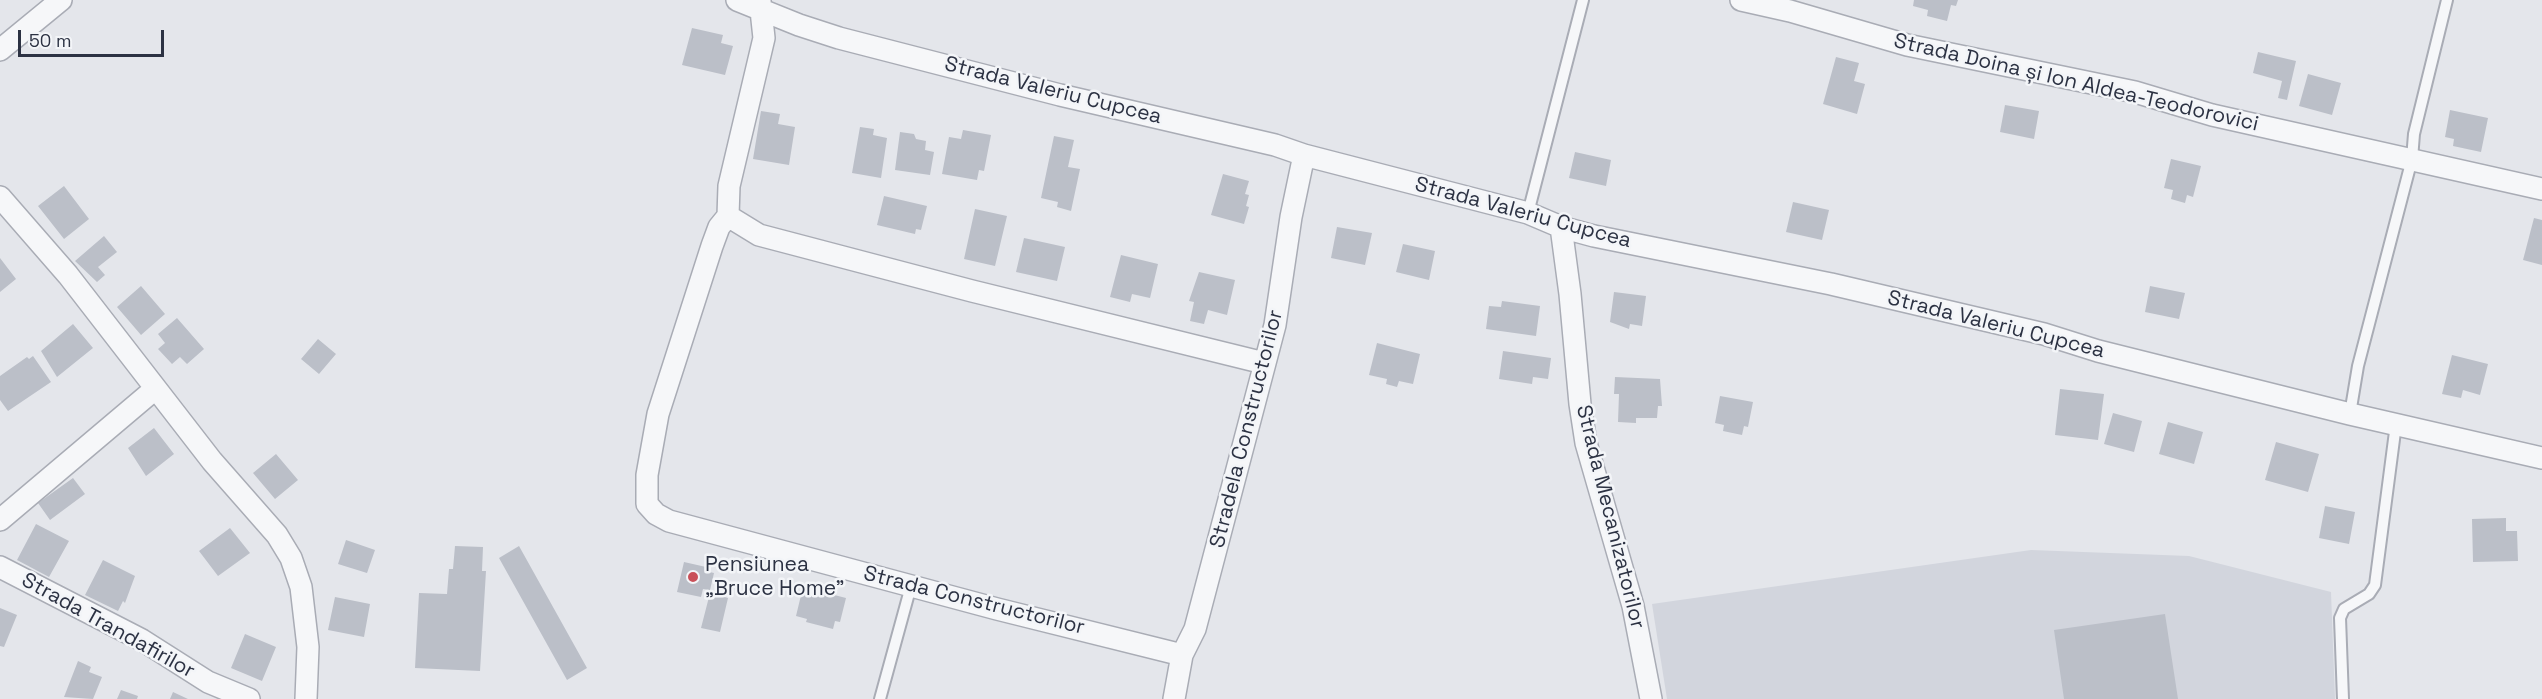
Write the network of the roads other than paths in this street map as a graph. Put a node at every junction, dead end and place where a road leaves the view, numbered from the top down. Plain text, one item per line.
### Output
1 (61, 0) edge
2 (737, 0) edge
3 (1583, 0) edge
4 (1741, 0) edge
5 (2447, 0) edge
6 (761, 6) edge
7 (0, 51) edge
8 (1304, 155) junction
9 (2412, 159) junction
10 (2542, 189) edge
11 (0, 197) edge
12 (1528, 213) junction
13 (728, 216) junction
14 (1561, 227) junction
15 (1264, 363) junction
16 (155, 389) junction
17 (2350, 414) junction
18 (2396, 424) junction
19 (2542, 458) edge
20 (0, 520) edge
21 (0, 567) edge
22 (910, 586) junction
23 (1182, 655) junction
24 (249, 699) edge
25 (306, 699) edge
26 (880, 699) edge
27 (1174, 699) edge
28 (1651, 699) edge
29 (2343, 699) edge

1 - 7 street
2 - 6 street, Strada Valeriu Cupcea
3 - 12 lane
4 - 9 street, Strada Doina și Ion Aldea-Teodorovici
5 - 9 lane
6 - 8 street, Strada Valeriu Cupcea
6 - 13 street, Strada Constructorilor
8 - 12 street, Strada Valeriu Cupcea
8 - 15 street, Stradela Constructorilor
9 - 10 street, Strada Doina și Ion Aldea-Teodorovici
9 - 17 lane
11 - 16 street
12 - 14 street, Strada Valeriu Cupcea
13 - 15 street
13 - 22 street, Strada Constructorilor
14 - 17 street, Strada Valeriu Cupcea
14 - 28 street, Strada Mecanizatorilor
15 - 23 street, Stradela Constructorilor
16 - 20 street
16 - 25 street
17 - 18 street, Strada Valeriu Cupcea
18 - 19 street, Strada Valeriu Cupcea
18 - 29 lane
21 - 24 street, Strada Trandafirilor
22 - 23 street, Strada Constructorilor
22 - 26 lane
23 - 27 street, Stradela Constructorilor

